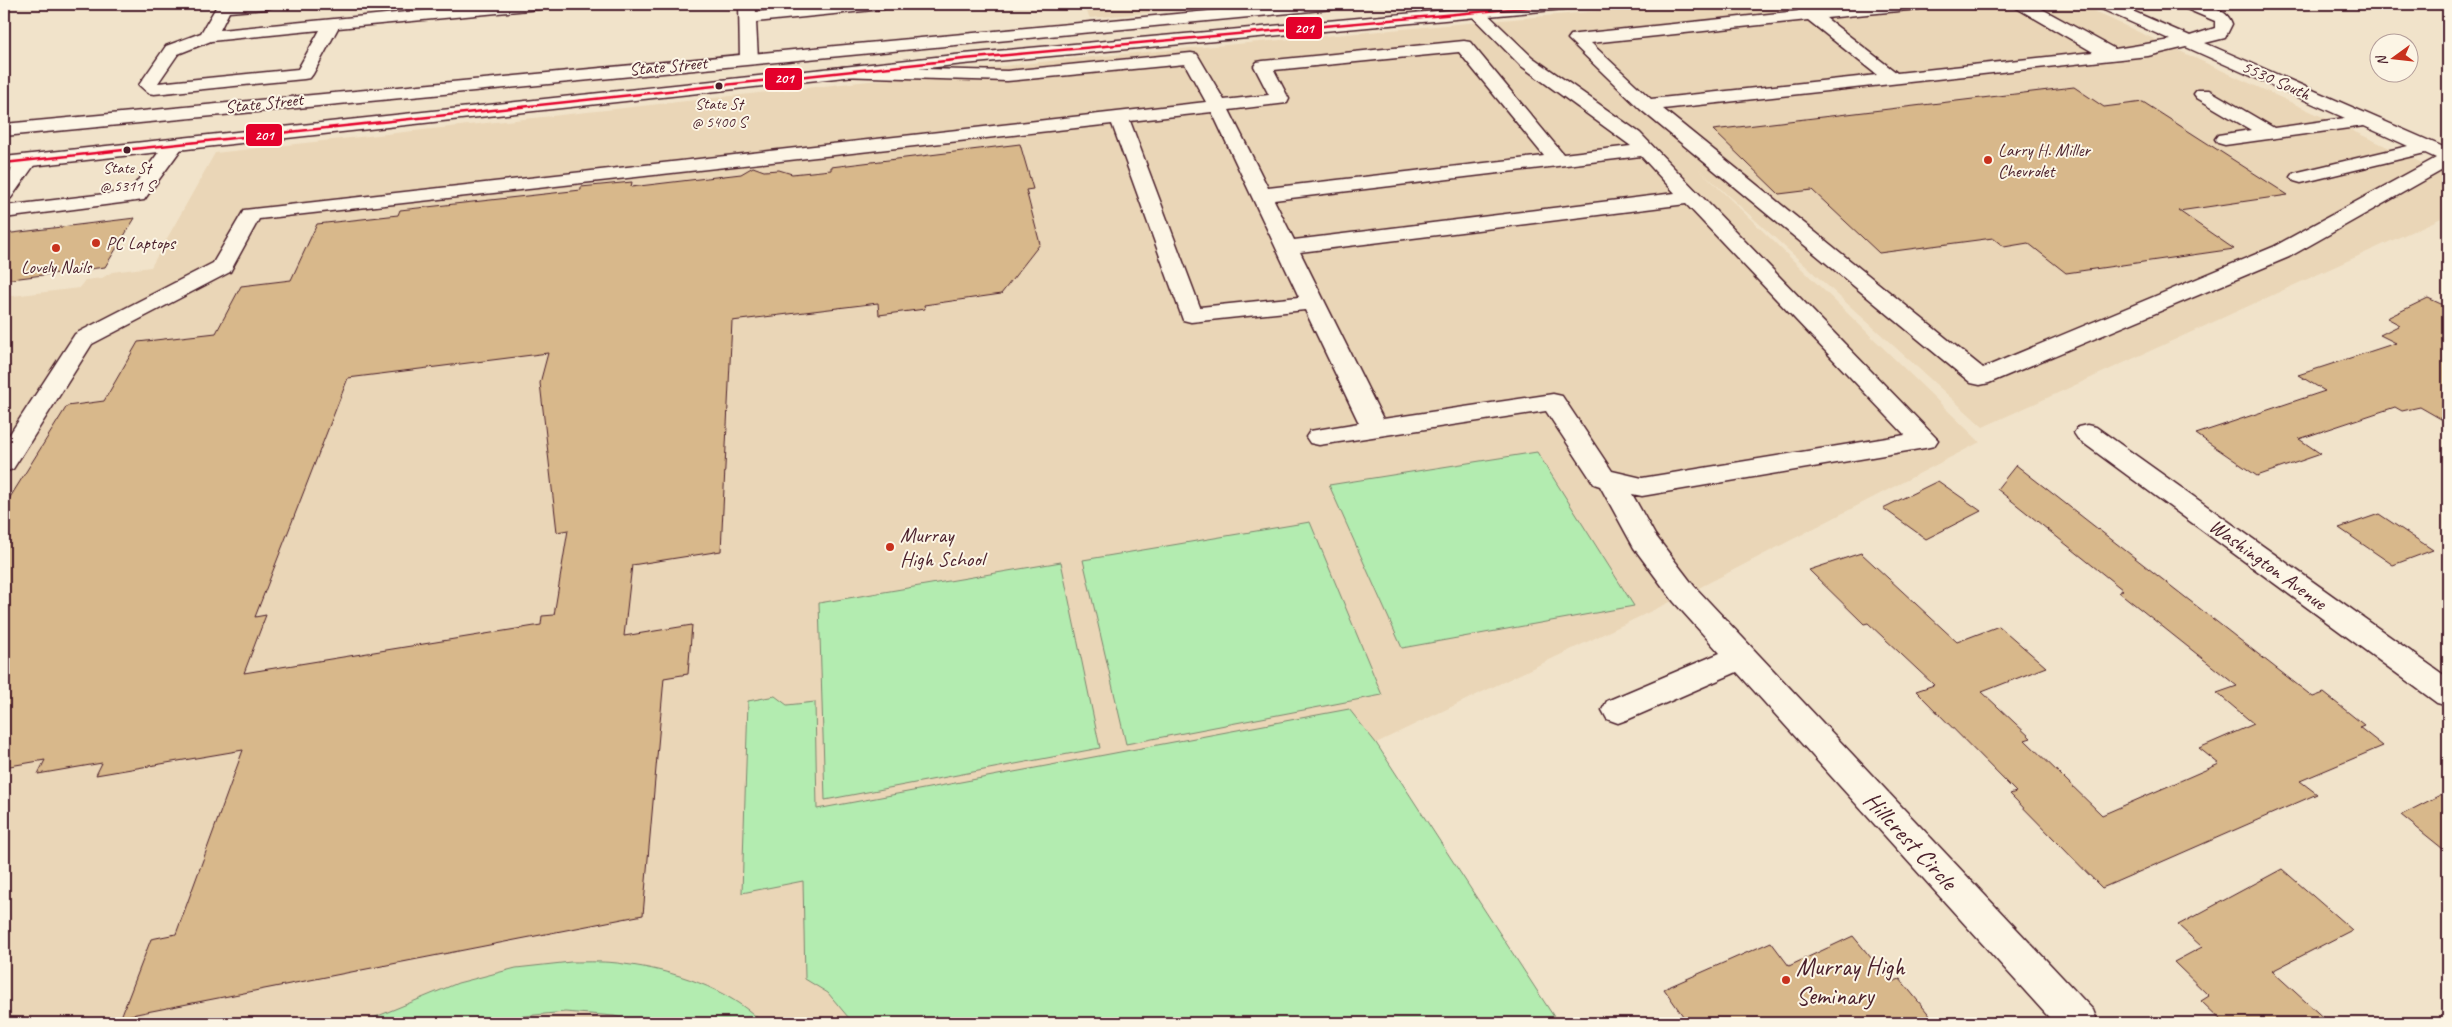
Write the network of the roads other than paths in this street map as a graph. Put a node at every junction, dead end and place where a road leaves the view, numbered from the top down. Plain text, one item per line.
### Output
1 (266, 4) edge
2 (539, 4) edge
3 (882, 4) edge
4 (1332, 4) edge
5 (1564, 4) edge
6 (1796, 4) edge
7 (1920, 4) edge
8 (2021, 4) edge
9 (2103, 4) edge
10 (2188, 4) edge
11 (224, 6) edge
12 (824, 7) edge
13 (1472, 8) edge
14 (747, 11) edge
15 (1812, 16) junction
16 (332, 24) junction
17 (208, 36) junction
18 (1181, 38) junction
19 (2188, 41) junction
20 (2112, 55) junction
21 (1191, 58) junction
22 (749, 59) junction
23 (836, 72) junction
24 (1892, 78) junction
25 (2203, 94) dead end
26 (1647, 104) junction
27 (1218, 106) junction
28 (1119, 117) junction
29 (2367, 120) junction
30 (4, 130) edge
31 (2271, 134) junction
32 (2225, 139) dead end
33 (174, 145) junction
34 (2426, 147) junction
35 (1646, 150) junction
36 (2448, 158) edge
37 (1559, 160) junction
38 (27, 161) junction
39 (4, 163) edge
40 (2301, 176) dead end
41 (4, 194) edge
42 (1261, 195) junction
43 (1692, 197) junction
44 (4, 212) edge
45 (1286, 247) junction
46 (1312, 302) junction
47 (1375, 428) junction
48 (2087, 433) dead end
49 (1319, 437) dead end
50 (4, 463) edge
51 (1610, 479) junction
52 (1743, 656) junction
53 (2448, 694) edge
54 (1618, 710) dead end
55 (2079, 1023) edge

1 - 11 main road
2 - 16 main road
3 - 12 main road
4 - 22 main road, State Street
5 - 13 main road, State Street
6 - 15 main road
7 - 15 main road
8 - 20 main road
9 - 19 main road, 5530 South
10 - 19 main road
11 - 17 main road
12 - 14 main road
13 - 18 main road, State Street
13 - 35 main road
14 - 22 main road
15 - 24 main road
15 - 26 main road
16 - 17 main road
16 - 17 main road
18 - 21 main road
18 - 23 main road, State Street
19 - 20 main road
19 - 29 main road, 5530 South
20 - 24 main road
21 - 23 main road
21 - 27 main road
22 - 30 main road, State Street
23 - 33 main road, State Street
24 - 26 main road
25 - 31 main road
26 - 36 main road
27 - 28 main road
27 - 37 main road
27 - 42 main road
28 - 46 main road
28 - 50 main road
29 - 31 main road
29 - 34 main road, 5530 South
31 - 32 main road
33 - 38 main road, State Street
33 - 44 main road
34 - 36 main road, 5530 South
34 - 40 main road
35 - 37 main road
35 - 43 main road
37 - 42 main road
38 - 39 main road, State Street
38 - 41 main road
42 - 45 main road
43 - 45 main road
43 - 51 main road
45 - 46 main road
46 - 47 main road
47 - 49 main road
47 - 51 main road
48 - 53 main road, Washington Avenue
51 - 52 main road, Hillcrest Circle
52 - 54 main road
52 - 55 main road, Hillcrest Circle

